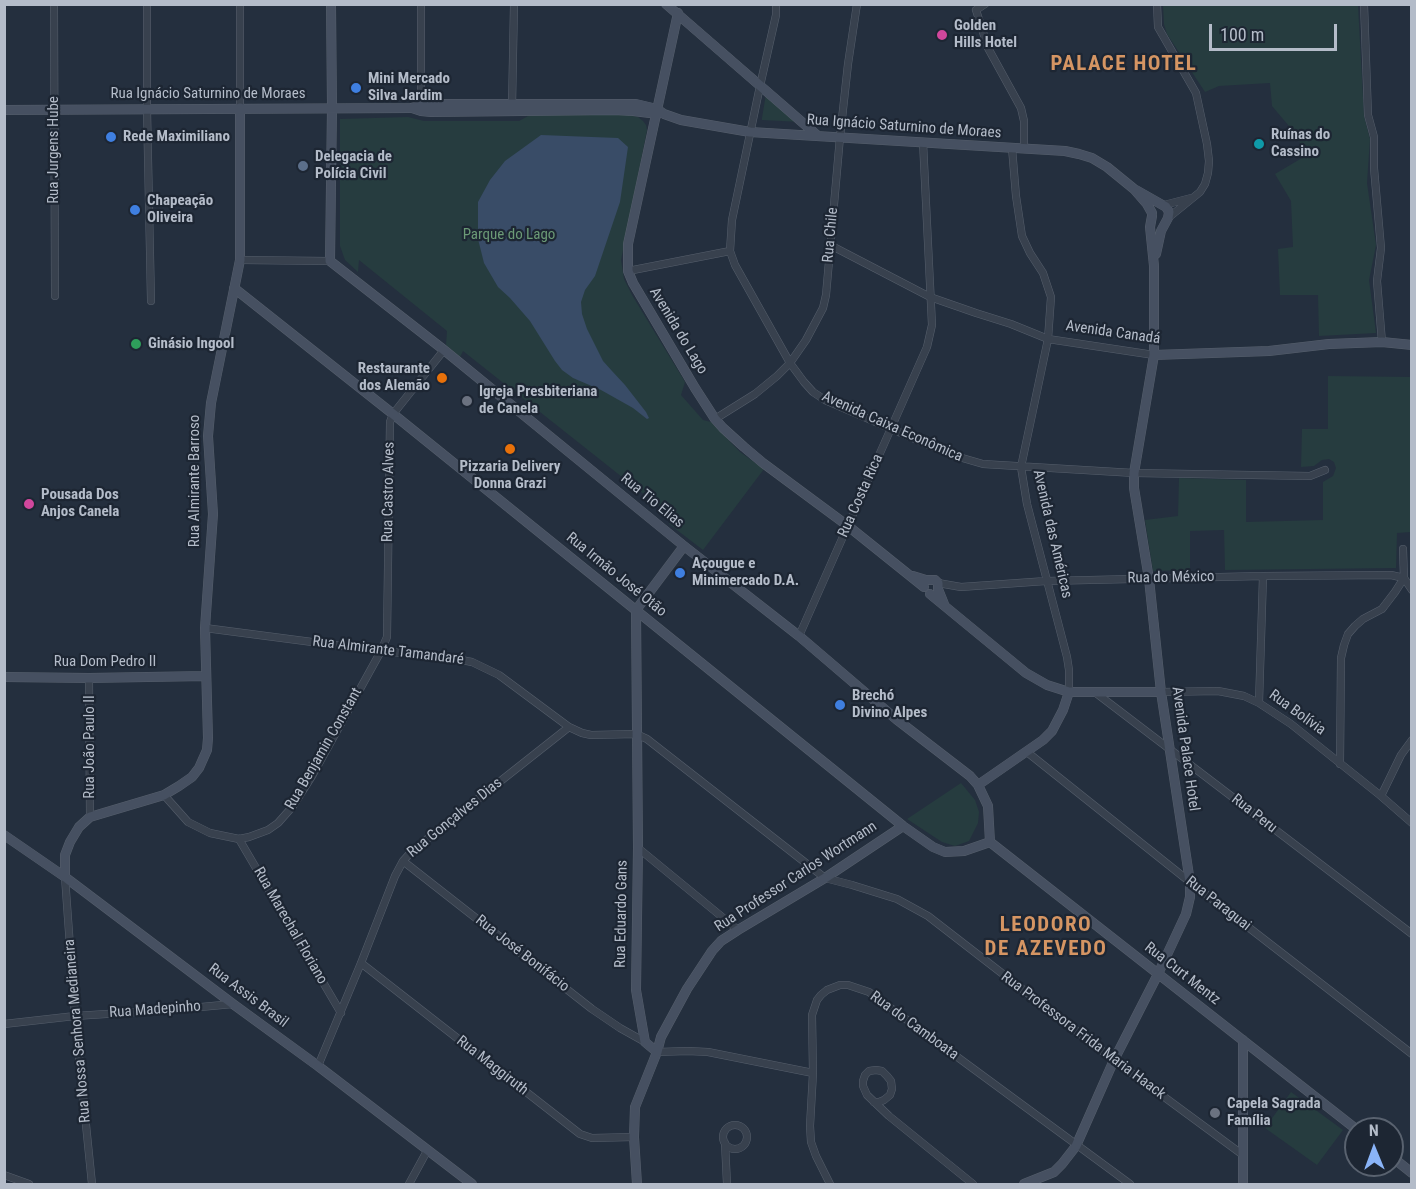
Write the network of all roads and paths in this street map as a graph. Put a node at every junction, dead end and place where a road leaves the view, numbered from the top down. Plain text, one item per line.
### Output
1 (54, 4) edge
2 (147, 4) edge
3 (240, 4) edge
4 (331, 4) edge
5 (421, 4) edge
6 (514, 4) edge
7 (666, 4) edge
8 (776, 4) edge
9 (857, 4) edge
10 (968, 4) edge
11 (985, 4) edge
12 (1157, 4) edge
13 (1364, 4) edge
14 (976, 10) junction
15 (678, 14) junction
16 (760, 86) junction
17 (332, 107) junction
18 (512, 107) junction
19 (240, 108) junction
20 (421, 108) junction
21 (147, 109) junction
22 (4, 110) edge
23 (54, 110) junction
24 (659, 112) junction
25 (750, 132) junction
26 (818, 136) junction
27 (840, 136) junction
28 (923, 142) junction
29 (1012, 148) junction
30 (1024, 149) junction
31 (1134, 189) junction
32 (1193, 198) junction
33 (1162, 205) junction
34 (1152, 214) junction
35 (1167, 219) junction
36 (830, 245) junction
37 (730, 250) junction
38 (240, 260) junction
39 (330, 261) junction
40 (1154, 266) junction
41 (628, 271) junction
42 (234, 288) junction
43 (55, 296) dead end
44 (930, 297) junction
45 (151, 301) dead end
46 (1048, 339) junction
47 (1382, 342) junction
48 (1412, 345) edge
49 (444, 350) junction
50 (1154, 356) junction
51 (790, 363) junction
52 (393, 414) junction
53 (715, 419) junction
54 (892, 428) junction
55 (1021, 467) junction
56 (1325, 470) dead end
57 (1134, 473) junction
58 (848, 526) junction
59 (684, 546) junction
60 (1403, 549) dead end
61 (1263, 576) junction
62 (1404, 578) junction
63 (1149, 579) junction
64 (1046, 581) junction
65 (961, 587) junction
66 (933, 588) junction
67 (1412, 590) edge
68 (636, 610) junction
69 (205, 628) junction
70 (799, 636) junction
71 (381, 651) junction
72 (206, 676) junction
73 (4, 677) edge
74 (89, 678) junction
75 (1069, 692) junction
76 (1161, 692) junction
77 (1096, 693) junction
78 (1259, 703) junction
79 (569, 727) junction
80 (636, 734) junction
81 (1412, 740) edge
82 (1169, 749) junction
83 (1028, 752) junction
84 (1340, 764) junction
85 (978, 785) junction
86 (164, 795) junction
87 (1381, 796) junction
88 (90, 817) junction
89 (1412, 823) edge
90 (903, 826) junction
91 (4, 835) edge
92 (239, 839) junction
93 (990, 842) junction
94 (638, 848) junction
95 (403, 861) junction
96 (65, 877) junction
97 (825, 878) junction
98 (1190, 882) junction
99 (738, 930) junction
100 (1412, 934) edge
101 (361, 963) junction
102 (1158, 974) junction
103 (233, 1004) junction
104 (341, 1013) junction
105 (75, 1016) junction
106 (4, 1024) edge
107 (1243, 1040) junction
108 (645, 1042) junction
109 (657, 1052) junction
110 (1412, 1054) edge
111 (1114, 1060) junction
112 (318, 1066) junction
113 (813, 1072) junction
114 (874, 1101) junction
115 (1344, 1120) edge
116 (634, 1137) junction
117 (725, 1143) dead end
118 (1076, 1146) junction
119 (427, 1151) junction
120 (1243, 1155) junction
121 (4, 1175) edge
122 (29, 1185) edge
123 (92, 1185) edge
124 (409, 1185) edge
125 (472, 1185) edge
126 (638, 1185) edge
127 (727, 1185) edge
128 (830, 1185) edge
129 (973, 1185) edge
130 (1023, 1185) edge
131 (1130, 1185) edge
132 (1243, 1185) edge

1 - 23 street, Rua Jurgens Hube
2 - 21 street
3 - 19 street, Rua Almirante Barroso
4 - 17 street
5 - 20 street
6 - 18 street
7 - 15 street
8 - 16 street, Avenida Caixa Econômica
9 - 27 street, Rua Chile
10 - 14 street
11 - 14 street
12 - 32 street
13 - 47 street
14 - 30 street
15 - 16 street
15 - 24 street, Avenida do Lago
16 - 25 street, Avenida Caixa Econômica
16 - 26 street
17 - 19 street, Rua Ignácio Saturnino de Moraes
17 - 20 street, Rua Ignácio Saturnino de Moraes
17 - 39 street
18 - 20 street, Rua Ignácio Saturnino de Moraes
18 - 24 street, Rua Ignácio Saturnino de Moraes
19 - 21 street, Rua Ignácio Saturnino de Moraes
19 - 38 street, Rua Almirante Barroso
21 - 23 street, Rua Ignácio Saturnino de Moraes
21 - 45 street
22 - 23 street, Rua Ignácio Saturnino de Moraes
23 - 43 street, Rua Jurgens Hube
24 - 25 street, Rua Ignácio Saturnino de Moraes
24 - 41 street, Avenida do Lago
25 - 26 street, Rua Ignácio Saturnino de Moraes
25 - 37 street, Avenida Caixa Econômica
26 - 27 street, Rua Ignácio Saturnino de Moraes
27 - 28 street, Rua Ignácio Saturnino de Moraes
27 - 36 street, Rua Chile
28 - 29 street, Rua Ignácio Saturnino de Moraes
28 - 44 street, Rua Costa Rica
29 - 30 street, Rua Ignácio Saturnino de Moraes
29 - 46 street, Avenida das Américas
30 - 31 street, Rua Ignácio Saturnino de Moraes
31 - 33 street, Rua Ignácio Saturnino de Moraes
31 - 34 street, Rua Ignácio Saturnino de Moraes
32 - 33 street
32 - 35 street
33 - 34 street
33 - 35 street
34 - 35 street
34 - 40 street, Avenida Palace Hotel
35 - 40 street, Avenida Palace Hotel
36 - 44 street, Avenida Canadá
36 - 51 street, Rua Chile
37 - 41 street
37 - 51 street, Avenida Caixa Econômica
38 - 39 street
38 - 42 street, Rua Almirante Barroso
39 - 49 street, Rua Tio Elias
40 - 50 street, Avenida Palace Hotel
41 - 53 street, Avenida do Lago
42 - 52 street, Rua Irmão José Otão
42 - 69 street, Rua Almirante Barroso
44 - 46 street, Avenida Canadá
44 - 54 street, Rua Costa Rica
46 - 50 street, Avenida Canadá
46 - 55 street, Avenida das Américas
47 - 48 street, Avenida Canadá
47 - 50 street, Avenida Canadá
49 - 52 street
49 - 59 street, Rua Tio Elias
50 - 57 street, Avenida Palace Hotel
51 - 53 street, Rua Chile
51 - 54 street, Avenida Caixa Econômica
52 - 68 street, Rua Irmão José Otão
52 - 71 street, Rua Castro Alves
53 - 58 street, Avenida do Lago
54 - 55 street, Avenida Caixa Econômica
54 - 58 street, Rua Costa Rica
55 - 57 street, Avenida Caixa Econômica
55 - 64 street, Avenida das Américas
56 - 57 street, Avenida Caixa Econômica
57 - 63 street, Avenida Palace Hotel
58 - 66 street, Avenida do Lago
58 - 70 street, Rua Costa Rica
59 - 68 street
59 - 70 street, Rua Tio Elias
60 - 62 street
61 - 62 street, Rua do México
61 - 63 street, Rua do México
61 - 78 street
62 - 67 street
62 - 84 street
63 - 64 street, Rua do México
63 - 76 street, Avenida Palace Hotel
64 - 65 street, Rua do México
64 - 75 street, Avenida das Américas
65 - 66 street, Rua do México
65 - 66 street
66 - 75 street, Avenida do Lago
68 - 80 street, Rua Eduardo Gans
68 - 90 street, Rua Irmão José Otão
69 - 71 street, Rua Almirante Tamandaré
69 - 72 street, Rua Almirante Barroso
70 - 85 street, Rua Tio Elias
71 - 79 street, Rua Almirante Tamandaré
71 - 92 street, Rua Benjamin Constant
72 - 74 street, Rua Dom Pedro II
72 - 86 street, Rua Almirante Barroso
73 - 74 street, Rua Dom Pedro II
74 - 88 street, Rua João Paulo II
75 - 77 street, Rua Bolívia
75 - 83 street, Avenida das Américas
76 - 77 street, Rua Bolívia
76 - 78 street, Rua Bolívia
76 - 82 street, Avenida Palace Hotel
77 - 82 street, Rua Peru
78 - 84 street, Rua Bolívia
79 - 80 street, Rua Almirante Tamandaré
79 - 95 street, Rua Gonçalves Dias
80 - 94 street, Rua Eduardo Gans
80 - 97 street
81 - 87 street
82 - 98 street, Avenida Palace Hotel
82 - 100 street, Rua Peru
83 - 85 street, Avenida das Américas
83 - 98 street, Rua Paraguai
84 - 87 street, Rua Bolívia
85 - 93 street, Rua Tio Elias
86 - 88 street, Rua Almirante Barroso
86 - 92 street, Rua Benjamin Constant
87 - 89 street, Rua Bolívia
88 - 96 street
90 - 93 street, Rua Irmão José Otão
90 - 97 street, Rua Professor Carlos Wortmann
91 - 96 street, Rua Assis Brasil
92 - 104 street, Rua Marechal Floriano
93 - 102 street, Rua Curt Mentz
94 - 99 street
94 - 108 street, Rua Eduardo Gans
95 - 101 street, Rua Gonçalves Dias
95 - 108 street, Rua José Bonifácio
96 - 103 street, Rua Assis Brasil
96 - 105 street, Rua Nossa Senhora Medianeira
97 - 99 street, Rua Professor Carlos Wortmann
97 - 111 street, Rua Professora Frida Maria Haack
98 - 102 street, Avenida Palace Hotel
98 - 110 street, Rua Paraguai
99 - 109 street, Rua Professor Carlos Wortmann
101 - 104 street, Rua Gonçalves Dias
101 - 116 street, Rua Maggiruth
102 - 107 street, Rua Curt Mentz
102 - 111 street, Avenida Palace Hotel
103 - 105 street, Rua Madepinho
103 - 112 street, Rua Assis Brasil
104 - 112 street, Rua Gonçalves Dias
105 - 106 street, Rua Madepinho
105 - 123 street, Rua Nossa Senhora Medianeira
107 - 115 street, Rua Curt Mentz
107 - 120 street
108 - 109 street
109 - 113 street
109 - 116 street, Rua Professor Carlos Wortmann
111 - 118 street, Avenida Palace Hotel
111 - 120 street, Rua Professora Frida Maria Haack
112 - 119 street, Rua Assis Brasil
113 - 118 street, Rua do Camboata
113 - 128 street, Rua do Camboata
114 - 114 street
114 - 129 street
116 - 126 street, Rua Professor Carlos Wortmann
117 - 127 street
118 - 130 street, Avenida Palace Hotel
118 - 131 street, Rua do Camboata
119 - 124 street
119 - 125 street, Rua Assis Brasil
120 - 132 street
121 - 122 street

